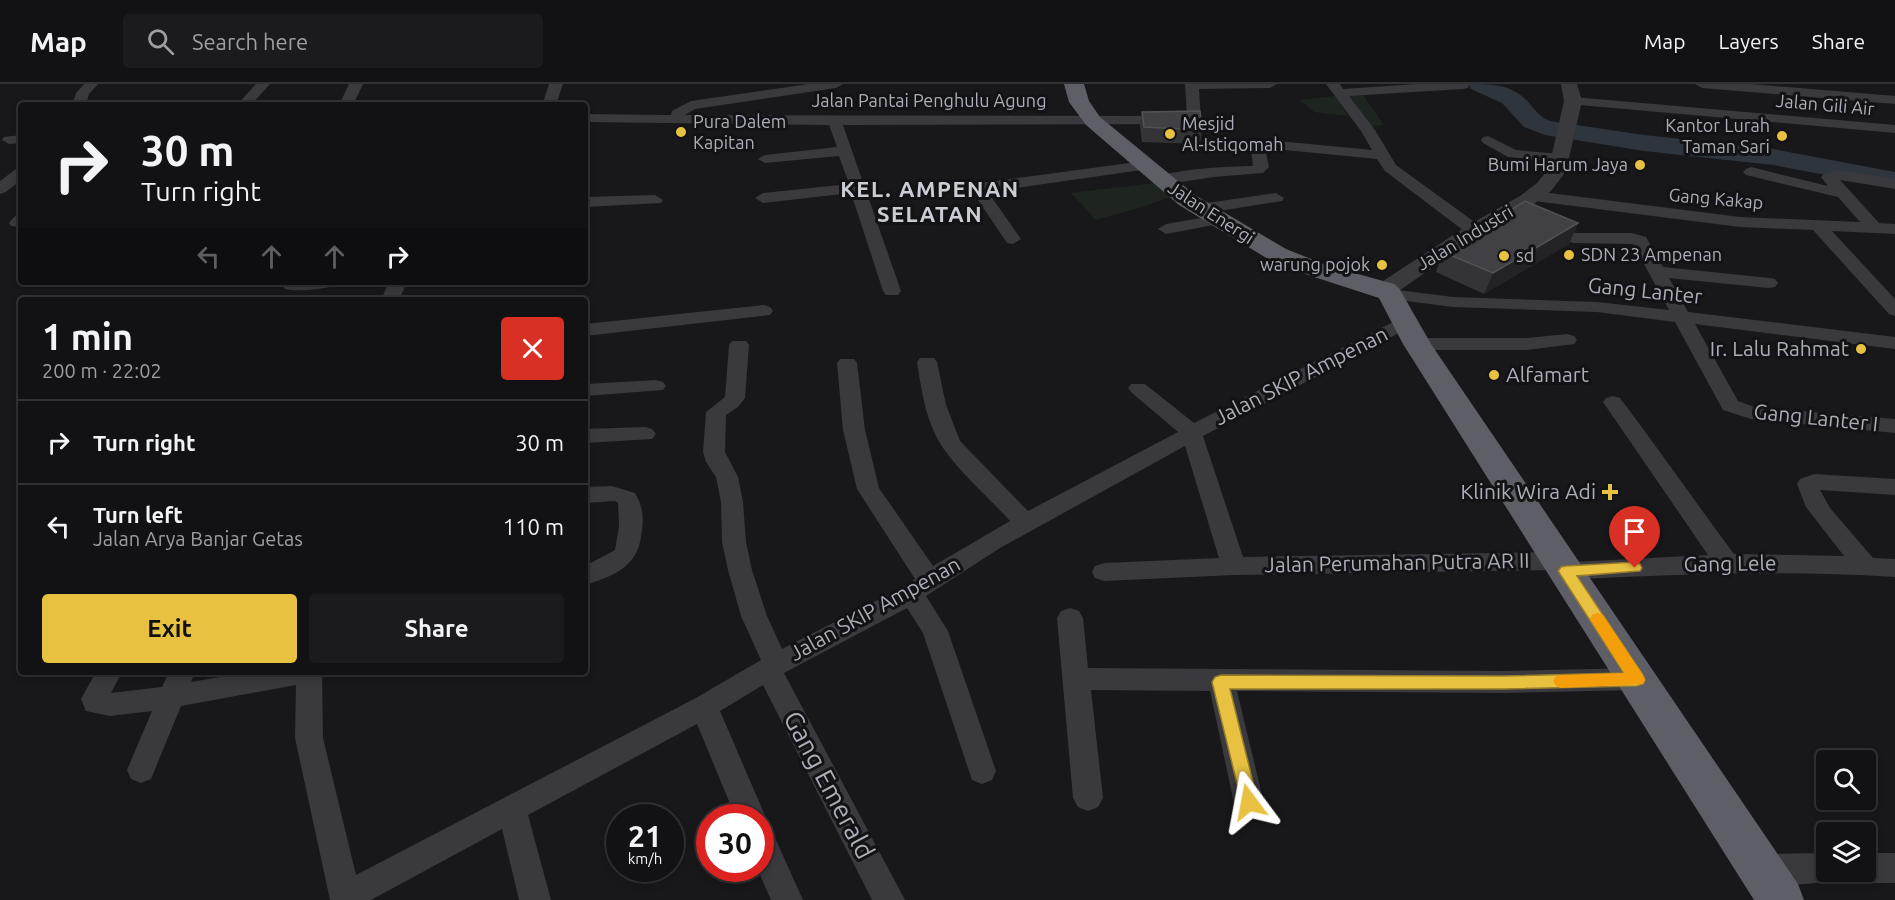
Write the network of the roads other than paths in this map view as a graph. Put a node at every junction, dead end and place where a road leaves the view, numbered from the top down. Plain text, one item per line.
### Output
1 (91, 84) edge
2 (263, 84) edge
3 (356, 84) edge
4 (556, 84) edge
5 (729, 84) edge
6 (831, 84) edge
7 (836, 84) edge
8 (1074, 84) edge
9 (1192, 84) edge
10 (1270, 84) edge
11 (1702, 84) edge
12 (1882, 84) edge
13 (1462, 85) edge
14 (1336, 88) edge
15 (1830, 89) edge
16 (1571, 93) edge
17 (734, 98) junction
18 (1891, 100) edge
19 (80, 102) edge
20 (247, 102) edge
21 (347, 102) edge
22 (550, 102) edge
23 (588, 118) edge
24 (673, 118) junction
25 (835, 121) junction
26 (1094, 121) junction
27 (1895, 129) edge
28 (1488, 140) dead end
29 (844, 151) junction
30 (1381, 155) junction
31 (1560, 158) junction
32 (765, 159) dead end
33 (1751, 172) dead end
34 (1152, 173) junction
35 (18, 174) edge
36 (1895, 184) edge
37 (859, 188) junction
38 (0, 189) edge
39 (1844, 194) junction
40 (1534, 196) junction
41 (763, 198) dead end
42 (1276, 198) dead end
43 (655, 200) dead end
44 (588, 202) edge
45 (1511, 210) junction
46 (1209, 215) junction
47 (1818, 226) junction
48 (1873, 227) junction
49 (1895, 229) edge
50 (1166, 230) dead end
51 (1474, 230) junction
52 (1013, 238) dead end
53 (1659, 272) junction
54 (1769, 283) dead end
55 (892, 291) dead end
56 (1895, 310) edge
57 (764, 311) dead end
58 (1399, 313) junction
59 (1682, 317) junction
60 (588, 330) edge
61 (1567, 340) dead end
62 (1895, 344) edge
63 (739, 345) dead end
64 (927, 362) dead end
65 (847, 363) dead end
66 (656, 386) dead end
67 (1137, 388) dead end
68 (588, 390) edge
69 (1613, 402) dead end
70 (1895, 426) edge
71 (1191, 432) junction
72 (645, 434) dead end
73 (588, 436) edge
74 (1895, 487) edge
75 (588, 495) edge
76 (1026, 523) junction
77 (1727, 563) junction
78 (1234, 566) junction
79 (1563, 566) junction
80 (1866, 566) junction
81 (1895, 568) edge
82 (1104, 572) dead end
83 (588, 575) edge
84 (920, 587) junction
85 (1070, 618) dead end
86 (772, 667) junction
87 (107, 675) edge
88 (279, 675) edge
89 (309, 675) edge
90 (1076, 679) junction
91 (1637, 680) junction
92 (1221, 682) junction
93 (177, 685) edge
94 (704, 707) junction
95 (141, 770) dead end
96 (982, 771) dead end
97 (1088, 798) dead end
98 (1249, 802) dead end
99 (745, 804) edge
100 (512, 809) junction
101 (1762, 868) junction
102 (1816, 868) edge
103 (1876, 868) edge
104 (1895, 868) edge
105 (774, 871) edge
106 (364, 894) edge
107 (535, 900) edge
108 (787, 900) edge
109 (889, 900) edge
110 (1781, 900) edge

1 - 19 street
2 - 20 street
3 - 21 street
4 - 22 street
5 - 17 street
6 - 7 street
6 - 17 street
8 - 26 highway, Jalan Energi
9 - 10 street
9 - 26 street, Jalan Pantai Penghulu Agung
11 - 15 street
12 - 18 street
13 - 14 street
14 - 30 street
15 - 18 street
16 - 27 street, Jalan Gili Air
16 - 31 street, Jalan Industri
17 - 24 street
23 - 24 street, Jalan Pantai Penghulu Agung
24 - 25 street, Jalan Pantai Penghulu Agung
25 - 26 street, Jalan Pantai Penghulu Agung
25 - 29 street
26 - 34 highway, Jalan Energi
28 - 31 street
29 - 32 street
29 - 37 street
30 - 34 street
30 - 51 street
31 - 40 street, Jalan Industri
33 - 39 street
34 - 46 highway, Jalan Energi
34 - 52 street
35 - 38 street
36 - 39 street
37 - 41 street
37 - 55 street
39 - 48 street
40 - 45 street, Jalan Industri
40 - 47 street, Gang Kakap
42 - 46 street
43 - 44 street
45 - 51 street, Jalan Industri
45 - 53 street, Gang Lanter I
46 - 50 street
46 - 58 highway, Jalan Energi
47 - 48 street, Gang Kakap
47 - 56 street
48 - 49 street, Gang Kakap
51 - 58 street, Jalan Industri
53 - 54 street
53 - 59 street, Gang Lanter I
57 - 60 street
58 - 59 street, Gang Lanter
58 - 61 street
58 - 71 street, Jalan SKIP Ampenan
58 - 79 highway
59 - 62 street, Gang Lanter
59 - 70 street, Gang Lanter I
63 - 86 street, Gang Emerald
64 - 76 street
65 - 84 street
66 - 68 street
67 - 71 street
69 - 77 street
71 - 76 street, Jalan SKIP Ampenan
71 - 78 street, Jalan Perumahan Putra AR II
72 - 73 street
74 - 80 street
75 - 83 street
76 - 84 street, Jalan SKIP Ampenan
77 - 79 street, Gang Lele
77 - 80 street, Gang Lele
78 - 79 street, Jalan Perumahan Putra AR II
78 - 82 street, Jalan Perumahan Putra AR II
79 - 91 highway
80 - 81 street, Gang Lele
84 - 86 street, Jalan SKIP Ampenan
84 - 96 street
85 - 90 street
86 - 94 street, Jalan SKIP Ampenan
86 - 109 street, Gang Emerald
87 - 93 street
88 - 93 street
89 - 106 street
90 - 92 street
90 - 97 street
91 - 92 street
91 - 101 highway
92 - 98 street
93 - 95 street
94 - 99 street
94 - 100 street, Jalan SKIP Ampenan
100 - 106 street, Jalan SKIP Ampenan
100 - 107 street
101 - 102 street
101 - 110 highway
103 - 104 street
105 - 108 street

